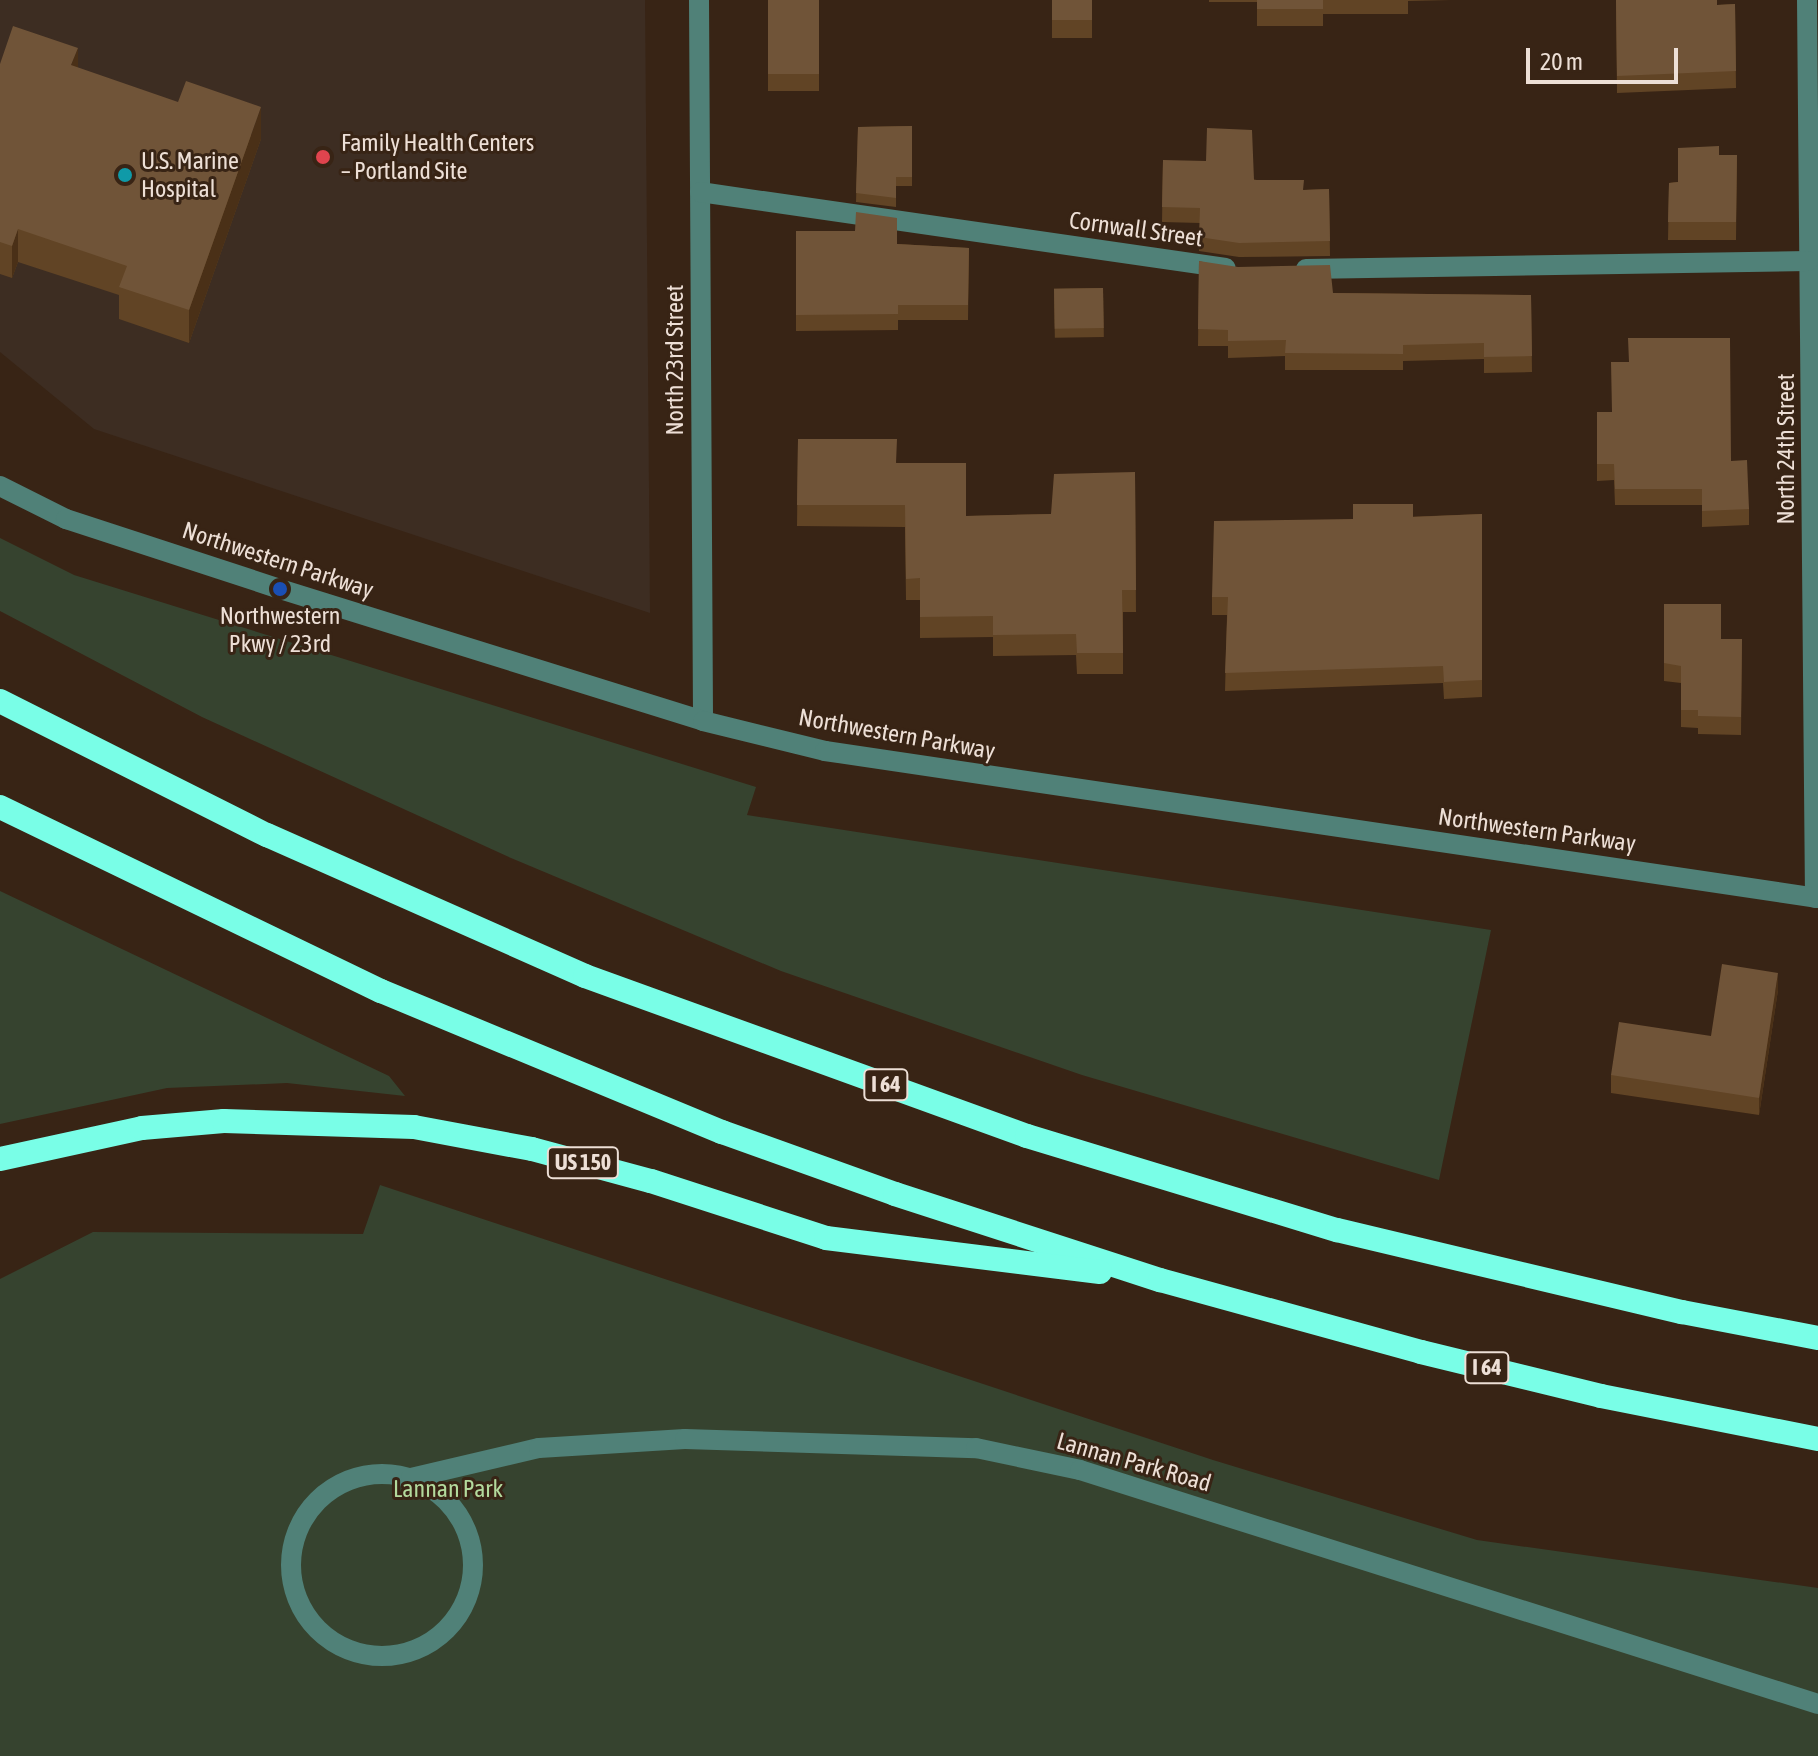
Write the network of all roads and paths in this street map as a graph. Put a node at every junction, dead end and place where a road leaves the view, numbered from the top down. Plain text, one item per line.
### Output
1 (699, 0) edge
2 (1807, 0) edge
3 (700, 192) junction
4 (1808, 261) junction
5 (1286, 269) edge
6 (1254, 270) edge
7 (1814, 316) edge
8 (0, 486) edge
9 (0, 701) edge
10 (703, 721) junction
11 (0, 807) edge
12 (1816, 898) edge
13 (0, 1159) edge
14 (1160, 1280) junction
15 (1818, 1338) edge
16 (1818, 1439) edge
17 (411, 1478) junction
18 (1818, 1704) edge

1 - 3 street, North 23rd Street
2 - 4 street, North 24th Street
3 - 6 street, Cornwall Street
3 - 10 street, North 23rd Street
4 - 5 street
4 - 7 street, North 24th Street
7 - 12 street, North 24th Street
8 - 10 street, Northwestern Parkway
9 - 15 highway, I 64
10 - 12 street, Northwestern Parkway
11 - 14 highway, I 64
13 - 14 highway, US 150
14 - 16 highway, I 64
17 - 17 street, Lannan Park Road
17 - 18 street, Lannan Park Road

